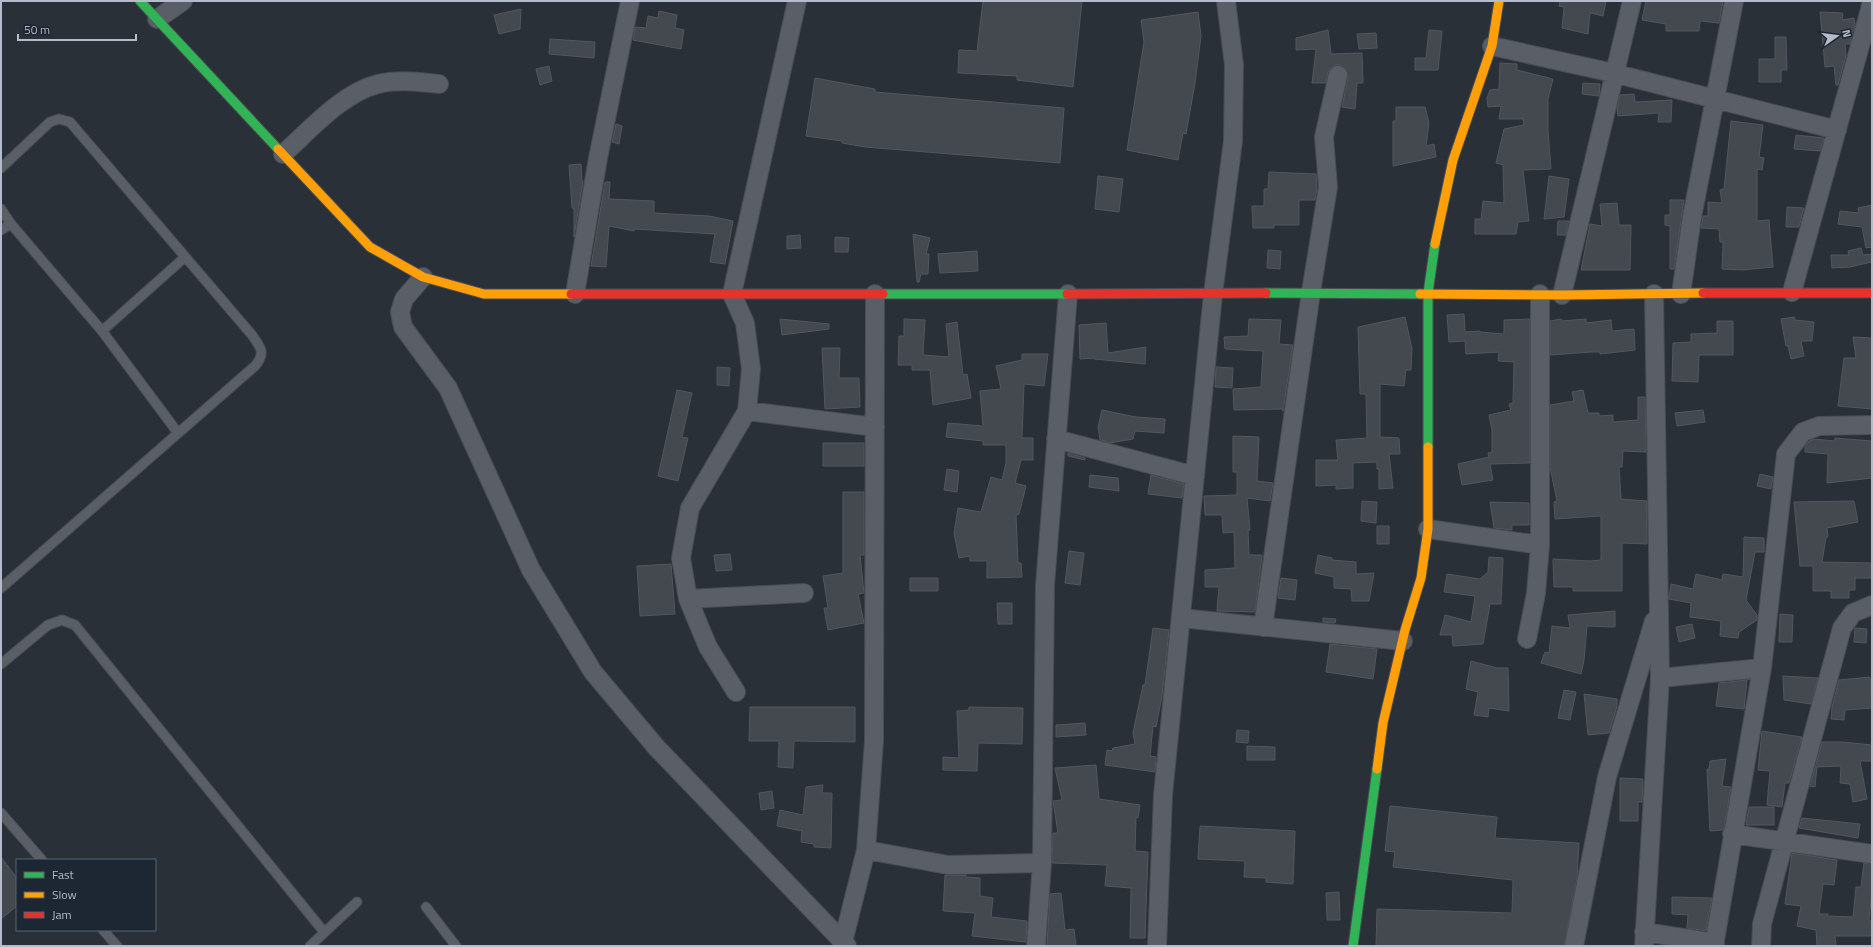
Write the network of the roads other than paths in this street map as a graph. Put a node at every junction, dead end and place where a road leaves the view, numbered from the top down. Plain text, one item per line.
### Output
1 (140, 1) edge
2 (183, 1) edge
3 (630, 1) edge
4 (797, 1) edge
5 (1226, 1) edge
6 (1499, 1) edge
7 (1632, 1) edge
8 (1734, 1) edge
9 (1872, 2) edge
10 (157, 19) junction
11 (1492, 46) junction
12 (1613, 73) junction
13 (1338, 75) dead end
14 (439, 84) dead end
15 (1716, 98) junction
16 (1836, 130) junction
17 (283, 154) junction
18 (1, 168) edge
19 (1, 209) edge
20 (11, 224) junction
21 (1, 230) edge
22 (184, 258) junction
23 (423, 277) junction
24 (1311, 292) junction
25 (1792, 292) junction
26 (1428, 293) junction
27 (1872, 293) edge
28 (575, 294) junction
29 (732, 294) junction
30 (875, 294) junction
31 (1068, 294) junction
32 (1213, 294) junction
33 (1540, 294) junction
34 (1654, 294) junction
35 (1681, 294) junction
36 (1562, 295) junction
37 (102, 331) junction
38 (747, 411) junction
39 (1872, 424) edge
40 (875, 427) junction
41 (178, 433) junction
42 (1056, 439) junction
43 (1195, 476) junction
44 (1428, 530) junction
45 (1540, 545) junction
46 (1, 588) edge
47 (804, 593) dead end
48 (688, 599) junction
49 (1659, 603) junction
50 (1872, 605) edge
51 (1180, 618) junction
52 (1263, 627) junction
53 (1527, 639) dead end
54 (1403, 641) junction
55 (1, 664) edge
56 (1762, 668) junction
57 (1660, 678) junction
58 (736, 692) dead end
59 (1, 813) edge
60 (1732, 834) junction
61 (1784, 841) junction
62 (866, 850) junction
63 (1872, 854) edge
64 (41, 859) edge
65 (1042, 863) junction
66 (357, 902) dead end
67 (426, 907) dead end
68 (104, 931) edge
69 (324, 932) junction
70 (1644, 939) edge
71 (845, 944) edge
72 (1715, 944) edge
73 (117, 946) edge
74 (310, 946) edge
75 (456, 946) edge
76 (1036, 946) edge
77 (1157, 946) edge
78 (1353, 946) edge
79 (1574, 946) edge
80 (1761, 946) edge

1 - 10 street
2 - 10 street
3 - 28 street
4 - 29 street
5 - 32 street
6 - 11 street
7 - 12 street
8 - 15 street
9 - 16 street
10 - 17 street
11 - 12 street
11 - 26 street
12 - 15 street
12 - 36 street
13 - 24 street
14 - 17 street
15 - 16 street
15 - 35 street
16 - 25 street
17 - 23 street
18 - 22 lane
19 - 20 lane
20 - 21 lane
20 - 37 lane
22 - 37 lane
22 - 41 lane
23 - 28 street
23 - 71 street
24 - 26 street
24 - 32 street
24 - 52 street
25 - 27 street
25 - 35 street
26 - 33 street
26 - 44 street
28 - 29 street
29 - 30 street
29 - 38 street
30 - 31 street
30 - 40 street
31 - 32 street
31 - 42 street
32 - 43 street
33 - 36 street
33 - 45 street
34 - 35 street
34 - 36 street
34 - 49 street
37 - 41 lane
38 - 40 street
38 - 48 street
39 - 56 street
40 - 62 street
41 - 46 lane
42 - 43 street
42 - 65 street
43 - 51 street
44 - 45 street
44 - 54 street
45 - 53 street
47 - 48 street
48 - 58 street
49 - 57 street
49 - 79 street
50 - 61 street
51 - 52 street
51 - 77 street
52 - 54 street
54 - 78 street
55 - 69 lane
56 - 57 street
56 - 60 street
57 - 70 street
59 - 64 lane
60 - 61 street
60 - 72 street
61 - 63 street
61 - 80 street
62 - 65 street
62 - 71 street
65 - 76 street
66 - 69 lane
67 - 75 lane
68 - 73 lane
69 - 74 lane
70 - 72 street

